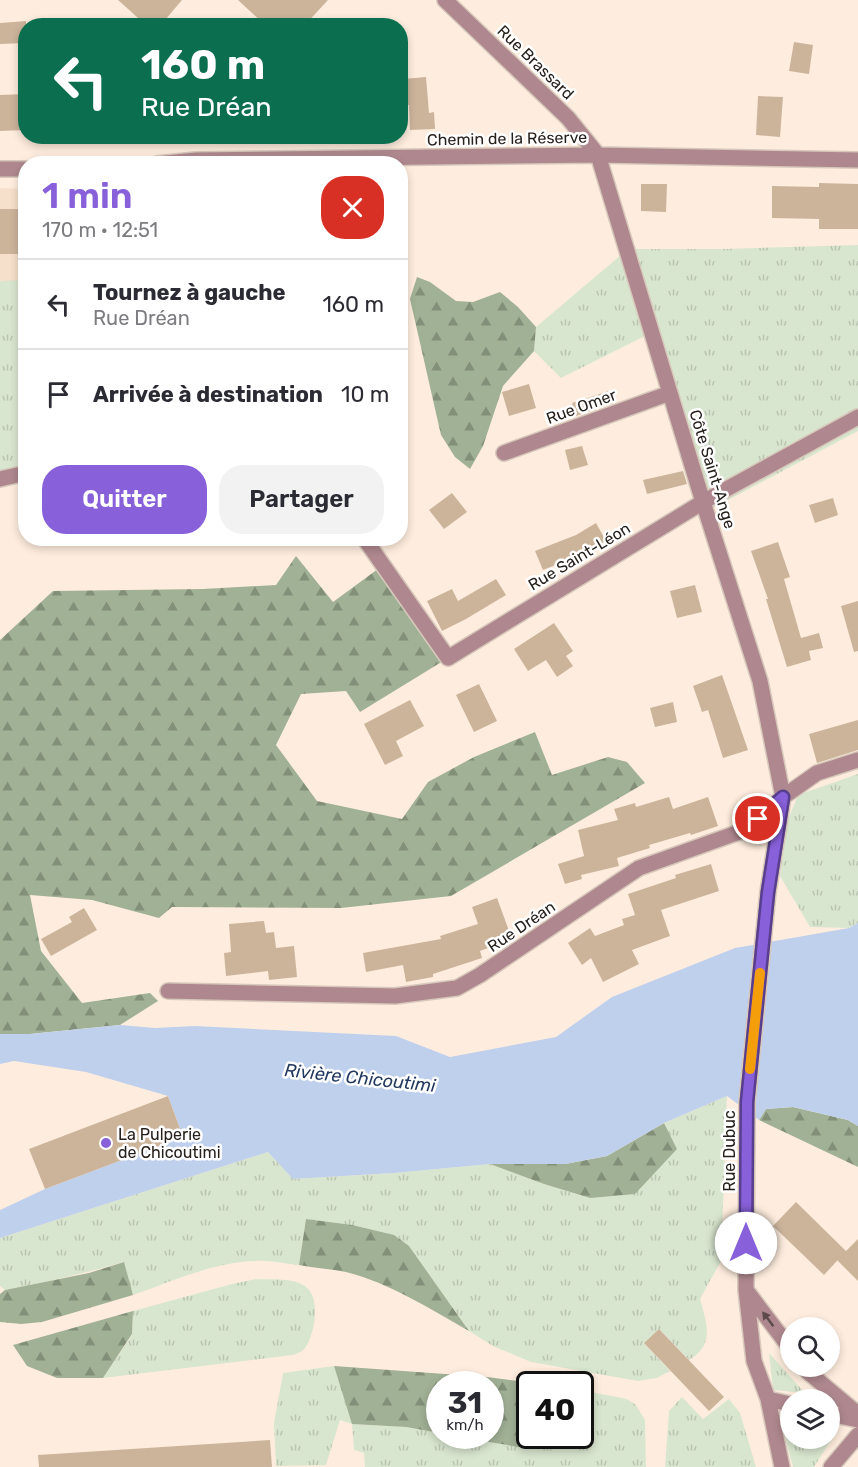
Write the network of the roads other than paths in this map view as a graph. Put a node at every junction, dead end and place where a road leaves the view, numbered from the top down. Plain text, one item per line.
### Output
1 (450, 1) edge
2 (598, 155) junction
3 (408, 158) edge
4 (858, 160) edge
5 (0, 169) edge
6 (18, 169) edge
7 (670, 393) junction
8 (858, 417) edge
9 (504, 453) dead end
10 (18, 475) edge
11 (0, 478) edge
12 (703, 502) junction
13 (370, 546) edge
14 (858, 760) edge
15 (783, 797) junction
16 (168, 991) dead end
17 (746, 1290) junction
18 (780, 1335) edge
19 (814, 1377) edge
20 (768, 1399) junction
21 (780, 1402) edge
22 (858, 1414) edge
23 (840, 1416) edge
24 (858, 1420) edge
25 (858, 1435) edge
26 (782, 1467) edge
27 (831, 1467) edge

1 - 2 street, Rue Brassard
2 - 3 street, Chemin de la Réserve
2 - 4 street, Chemin de la Réserve
2 - 7 street, Côte Saint-Ange
5 - 6 street
7 - 9 street, Rue Omer
7 - 12 street, Côte Saint-Ange
8 - 12 street, Rue Saint-Léon
10 - 11 street
12 - 13 street, Rue Saint-Léon
12 - 15 street, Côte Saint-Ange
14 - 15 street, Rue Dréan
15 - 16 street, Rue Dréan
15 - 17 street, Rue Dubuc
18 -> 17 street
17 - 20 street, Rue Dubuc
19 - 22 street
20 - 21 street
20 - 26 street, Rue Dubuc
23 - 24 street
25 - 27 street

